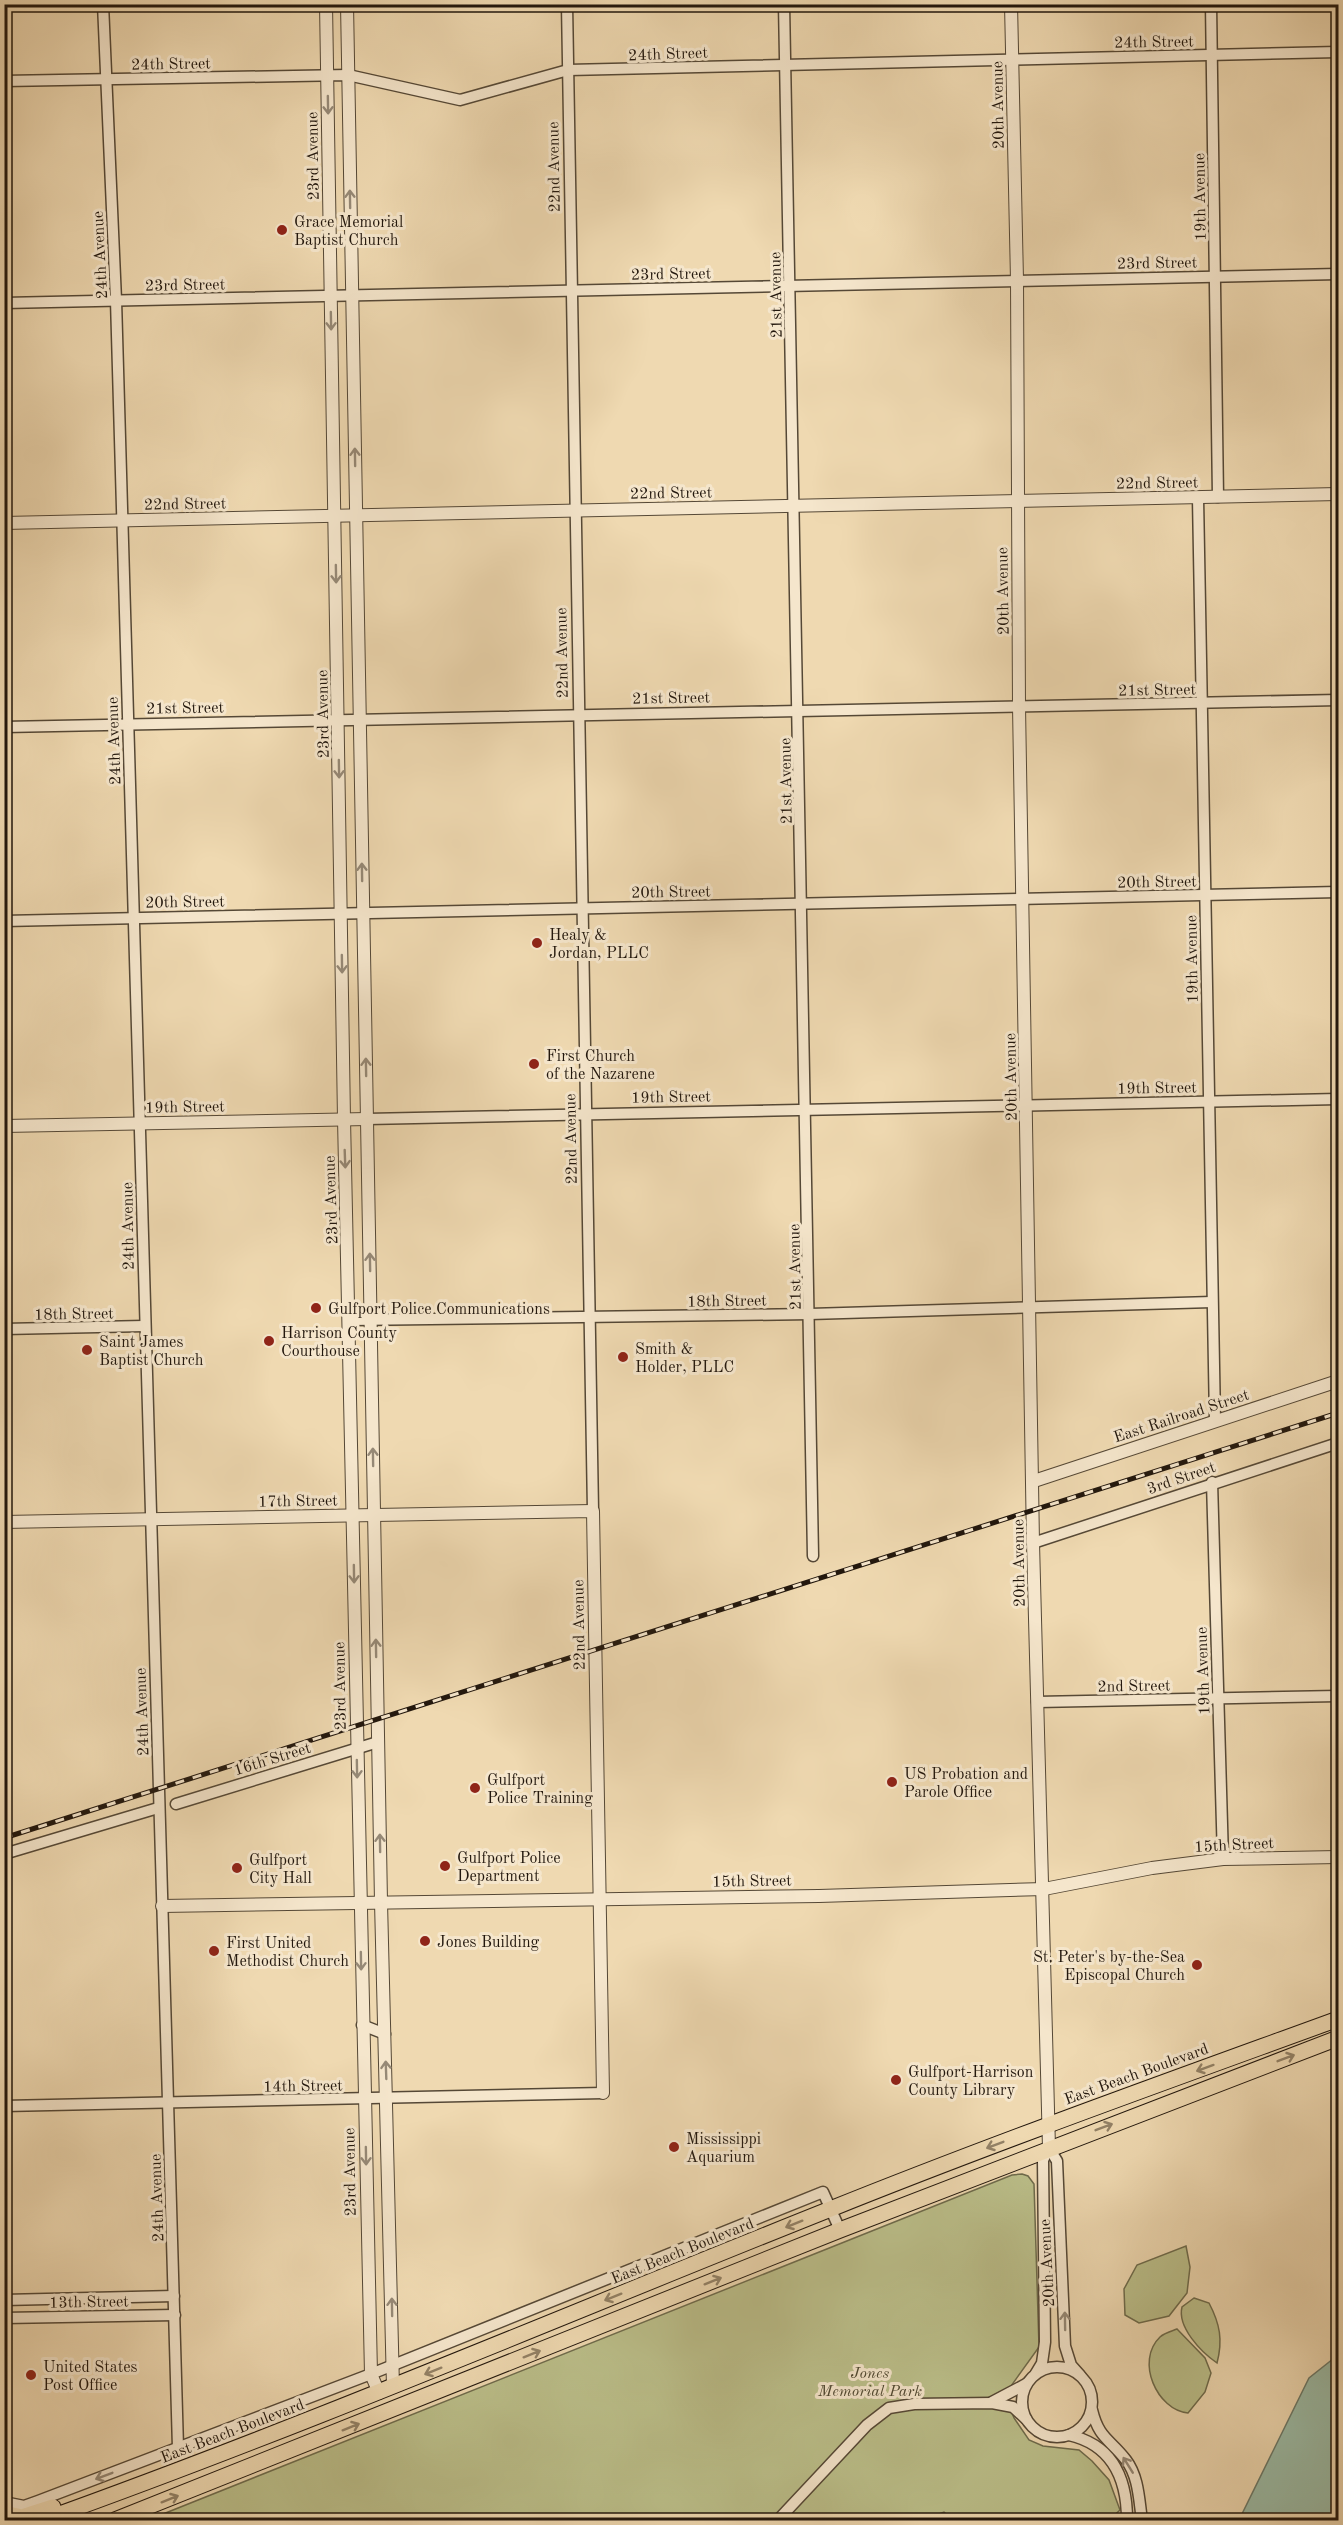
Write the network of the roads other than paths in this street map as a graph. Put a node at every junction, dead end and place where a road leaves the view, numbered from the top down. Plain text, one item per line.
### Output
1 (103, 4) edge
2 (326, 4) edge
3 (347, 4) edge
4 (567, 4) edge
5 (784, 4) edge
6 (1011, 4) edge
7 (1211, 4) edge
8 (1338, 52) edge
9 (1212, 55) junction
10 (1012, 60) junction
11 (786, 64) junction
12 (568, 70) junction
13 (327, 75) junction
14 (348, 75) junction
15 (106, 80) junction
16 (4, 81) edge
17 (1338, 274) edge
18 (1216, 275) junction
19 (1017, 280) junction
20 (790, 285) junction
21 (572, 290) junction
22 (352, 295) junction
23 (331, 296) junction
24 (116, 300) junction
25 (4, 303) edge
26 (1338, 494) edge
27 (1218, 497) junction
28 (1198, 498) junction
29 (1017, 501) junction
30 (794, 506) junction
31 (575, 511) junction
32 (335, 516) junction
33 (356, 516) junction
34 (122, 520) junction
35 (4, 523) edge
36 (1338, 700) edge
37 (1201, 703) junction
38 (1019, 706) junction
39 (798, 711) junction
40 (579, 714) junction
41 (339, 718) junction
42 (359, 718) junction
43 (127, 724) junction
44 (4, 727) edge
45 (1338, 892) edge
46 (1205, 895) junction
47 (1023, 899) junction
48 (802, 903) junction
49 (582, 908) junction
50 (341, 912) junction
51 (363, 912) junction
52 (134, 917) junction
53 (4, 921) edge
54 (1338, 1100) edge
55 (1209, 1102) junction
56 (1027, 1106) junction
57 (806, 1110) junction
58 (586, 1114) junction
59 (344, 1119) junction
60 (368, 1119) junction
61 (140, 1124) junction
62 (4, 1126) edge
63 (1212, 1302) junction
64 (1031, 1308) junction
65 (810, 1314) junction
66 (589, 1317) junction
67 (350, 1320) junction
68 (371, 1320) junction
69 (144, 1326) junction
70 (4, 1329) edge
71 (1338, 1381) edge
72 (1215, 1420) junction
73 (1338, 1443) edge
74 (1034, 1481) junction
75 (1212, 1482) junction
76 (593, 1512) junction
77 (374, 1515) junction
78 (353, 1516) junction
79 (151, 1519) junction
80 (4, 1522) edge
81 (1033, 1543) junction
82 (813, 1557) dead end
83 (1338, 1696) edge
84 (1218, 1699) junction
85 (1037, 1702) junction
86 (378, 1742) junction
87 (356, 1747) junction
88 (176, 1804) dead end
89 (158, 1808) junction
90 (4, 1854) edge
91 (1338, 1857) edge
92 (1223, 1859) junction
93 (1044, 1889) junction
94 (600, 1899) junction
95 (359, 1902) junction
96 (381, 1902) junction
97 (162, 1906) junction
98 (1338, 2019) edge
99 (362, 2025) junction
100 (385, 2034) junction
101 (1338, 2038) edge
102 (603, 2093) joint
103 (364, 2098) junction
104 (387, 2098) junction
105 (169, 2103) junction
106 (4, 2106) edge
107 (1050, 2124) junction
108 (1049, 2148) junction
109 (830, 2209) junction
110 (840, 2230) junction
111 (174, 2296) junction
112 (4, 2300) edge
113 (175, 2315) junction
114 (4, 2318) edge
115 (393, 2365) junction
116 (1036, 2373) junction
117 (370, 2374) junction
118 (1080, 2375) junction
119 (1026, 2384) junction
120 (386, 2390) junction
121 (992, 2403) junction
122 (1092, 2409) junction
123 (1026, 2419) junction
124 (271, 2434) junction
125 (1069, 2435) junction
126 (178, 2448) junction
127 (4, 2502) edge
128 (4, 2513) edge
129 (43, 2520) edge
130 (115, 2520) edge
131 (778, 2520) edge
132 (1127, 2520) edge
133 (1142, 2520) edge

1 - 15 street, 24th Avenue
2 - 13 street, 23rd Avenue
3 - 14 street
4 - 12 street, 22nd Avenue
5 - 11 street, 21st Avenue
6 - 10 street, 20th Avenue
7 - 9 street, 19th Avenue
8 - 9 street, 24th Street
9 - 10 street, 24th Street
9 - 18 street, 19th Avenue
10 - 11 street, 24th Street
10 - 19 street, 20th Avenue
11 - 12 street, 24th Street
11 - 20 street, 21st Avenue
12 - 14 street, 24th Street
12 - 21 street, 22nd Avenue
13 - 14 street, 24th Street
13 - 15 street, 24th Street
13 -> 23 street, 23rd Avenue
22 -> 14 street
15 - 16 street, 24th Street
15 - 24 street, 24th Avenue
17 - 18 street, 23rd Street
18 - 19 street, 23rd Street
18 - 27 street, 19th Avenue
19 - 20 street, 23rd Street
19 - 29 street, 20th Avenue
20 - 21 street, 23rd Street
20 - 30 street, 21st Avenue
21 - 22 street, 23rd Street
21 - 31 street, 22nd Avenue
22 - 23 street, 23rd Street
33 -> 22 street
23 - 24 street, 23rd Street
23 -> 32 street, 23rd Avenue
24 - 25 street, 23rd Street
24 - 34 street, 24th Avenue
26 - 27 street, 22nd Street
27 - 28 street, 22nd Street
28 - 29 street, 22nd Street
28 - 37 street, 19th Avenue
29 - 30 street, 22nd Street
29 - 38 street, 20th Avenue
30 - 31 street, 22nd Street
30 - 39 street, 21st Avenue
31 - 33 street, 22nd Street
31 - 40 street, 22nd Avenue
32 - 33 street, 22nd Street
32 - 34 street, 22nd Street
32 -> 41 street, 23rd Avenue
33 - 42 street
34 - 35 street, 22nd Street
34 - 43 street, 24th Avenue
36 - 37 street, 21st Street
37 - 38 street, 21st Street
37 - 46 street, 19th Avenue
38 - 39 street, 21st Street
38 - 47 street, 20th Avenue
39 - 40 street, 21st Street
39 - 48 street, 21st Avenue
40 - 42 street, 21st Street
40 - 49 street, 22nd Avenue
41 - 42 street, 21st Street
41 - 43 street, 21st Street
41 -> 50 street, 23rd Avenue
51 -> 42 street
43 - 44 street, 21st Street
43 - 52 street, 24th Avenue
45 - 46 street, 20th Street
46 - 47 street, 20th Street
46 - 55 street, 19th Avenue
47 - 48 street, 20th Street
47 - 56 street, 20th Avenue
48 - 49 street, 20th Street
48 - 57 street, 21st Avenue
49 - 51 street, 20th Street
49 - 58 street, 22nd Avenue
50 - 51 street, 20th Street
50 - 52 street, 20th Street
50 -> 59 street, 23rd Avenue
60 -> 51 street
52 - 53 street, 20th Street
52 - 61 street, 24th Avenue
54 - 55 street, 19th Street
55 - 56 street, 19th Street
55 - 63 street, 19th Avenue
56 - 57 street, 19th Street
56 - 64 street, 20th Avenue
57 - 58 street, 19th Street
57 - 65 street, 21st Avenue
58 - 60 street, 19th Street
58 - 66 street, 22nd Avenue
59 - 60 street, 19th Street
59 - 61 street, 19th Street
59 -> 67 street, 23rd Avenue
68 -> 60 street
61 - 62 street, 19th Street
61 - 69 street, 24th Avenue
63 - 64 street, 18th Street
63 - 72 street, 19th Avenue
64 - 65 street, 18th Street
64 - 74 street, 20th Avenue
65 - 66 street, 18th Street
65 - 82 street, 21st Avenue
66 - 68 street, 18th Street
66 - 76 street, 22nd Avenue
67 - 68 street, 18th Street
67 - 78 street, 23rd Avenue
77 -> 68 street
69 - 70 street, 18th Street
69 - 79 street, 24th Avenue
71 - 72 street, East Railroad Street
72 - 74 street, East Railroad Street
73 - 75 street, 3rd Street
74 - 81 street, 20th Avenue
75 - 81 street, 3rd Street
75 - 84 street, 19th Avenue
76 - 77 street, 17th Street
76 - 94 street, 22nd Avenue
77 - 78 street, 17th Street
86 -> 77 street
78 - 79 street, 17th Street
78 -> 87 street, 23rd Avenue
79 - 80 street, 17th Street
79 - 89 street, 24th Avenue
81 - 85 street, 20th Avenue
83 - 84 street, 2nd Street
84 - 85 street, 2nd Street
84 - 92 street, 19th Avenue
85 - 93 street, 20th Avenue
86 - 87 street, 16th Street
96 -> 86 street
87 - 88 street, 16th Street
87 -> 95 street, 23rd Avenue
89 - 90 street
89 - 97 street, 24th Avenue
91 - 92 street, 15th Street
92 - 93 street, 15th Street
93 - 94 street, 15th Street
93 - 107 street, 20th Avenue
94 - 96 street, 15th Street
94 - 102 street, 22nd Avenue
95 - 96 street, 15th Street
95 - 97 street, 15th Street
95 -> 99 street, 23rd Avenue
96 - 100 street
97 - 105 street, 24th Avenue
98 -> 107 main road, East Beach Boulevard
99 - 100 street
99 - 103 street, 23rd Avenue
104 -> 100 street
108 -> 101 main road
102 - 104 street, 14th Street
103 - 104 street, 14th Street
103 - 105 street, 14th Street
103 -> 117 street, 23rd Avenue
115 -> 104 street
105 - 106 street, 14th Street
105 - 111 street, 24th Avenue
107 - 108 street, 20th Avenue
107 -> 109 main road, East Beach Boulevard
108 - 110 main road
108 - 116 street, 20th Avenue
118 -> 108 street, 20th Avenue
109 - 110 street
109 - 115 street
109 -> 120 main road, East Beach Boulevard
130 -> 110 main road
111 - 112 street, 13th Street
111 - 113 street, 24th Avenue
113 - 114 street, 13th Street
113 - 126 street, 24th Avenue
115 - 117 street
115 - 120 street
116 - 118 street
116 - 119 street
117 - 120 street, 23rd Avenue
117 - 126 street
118 - 122 street
119 - 121 street
119 - 123 street
120 - 124 main road, East Beach Boulevard
121 - 123 street
121 - 131 street
122 - 125 street
133 -> 122 street
123 - 125 street
124 - 128 main road
124 - 129 main road, East Beach Boulevard
125 - 132 street
126 -> 127 street

